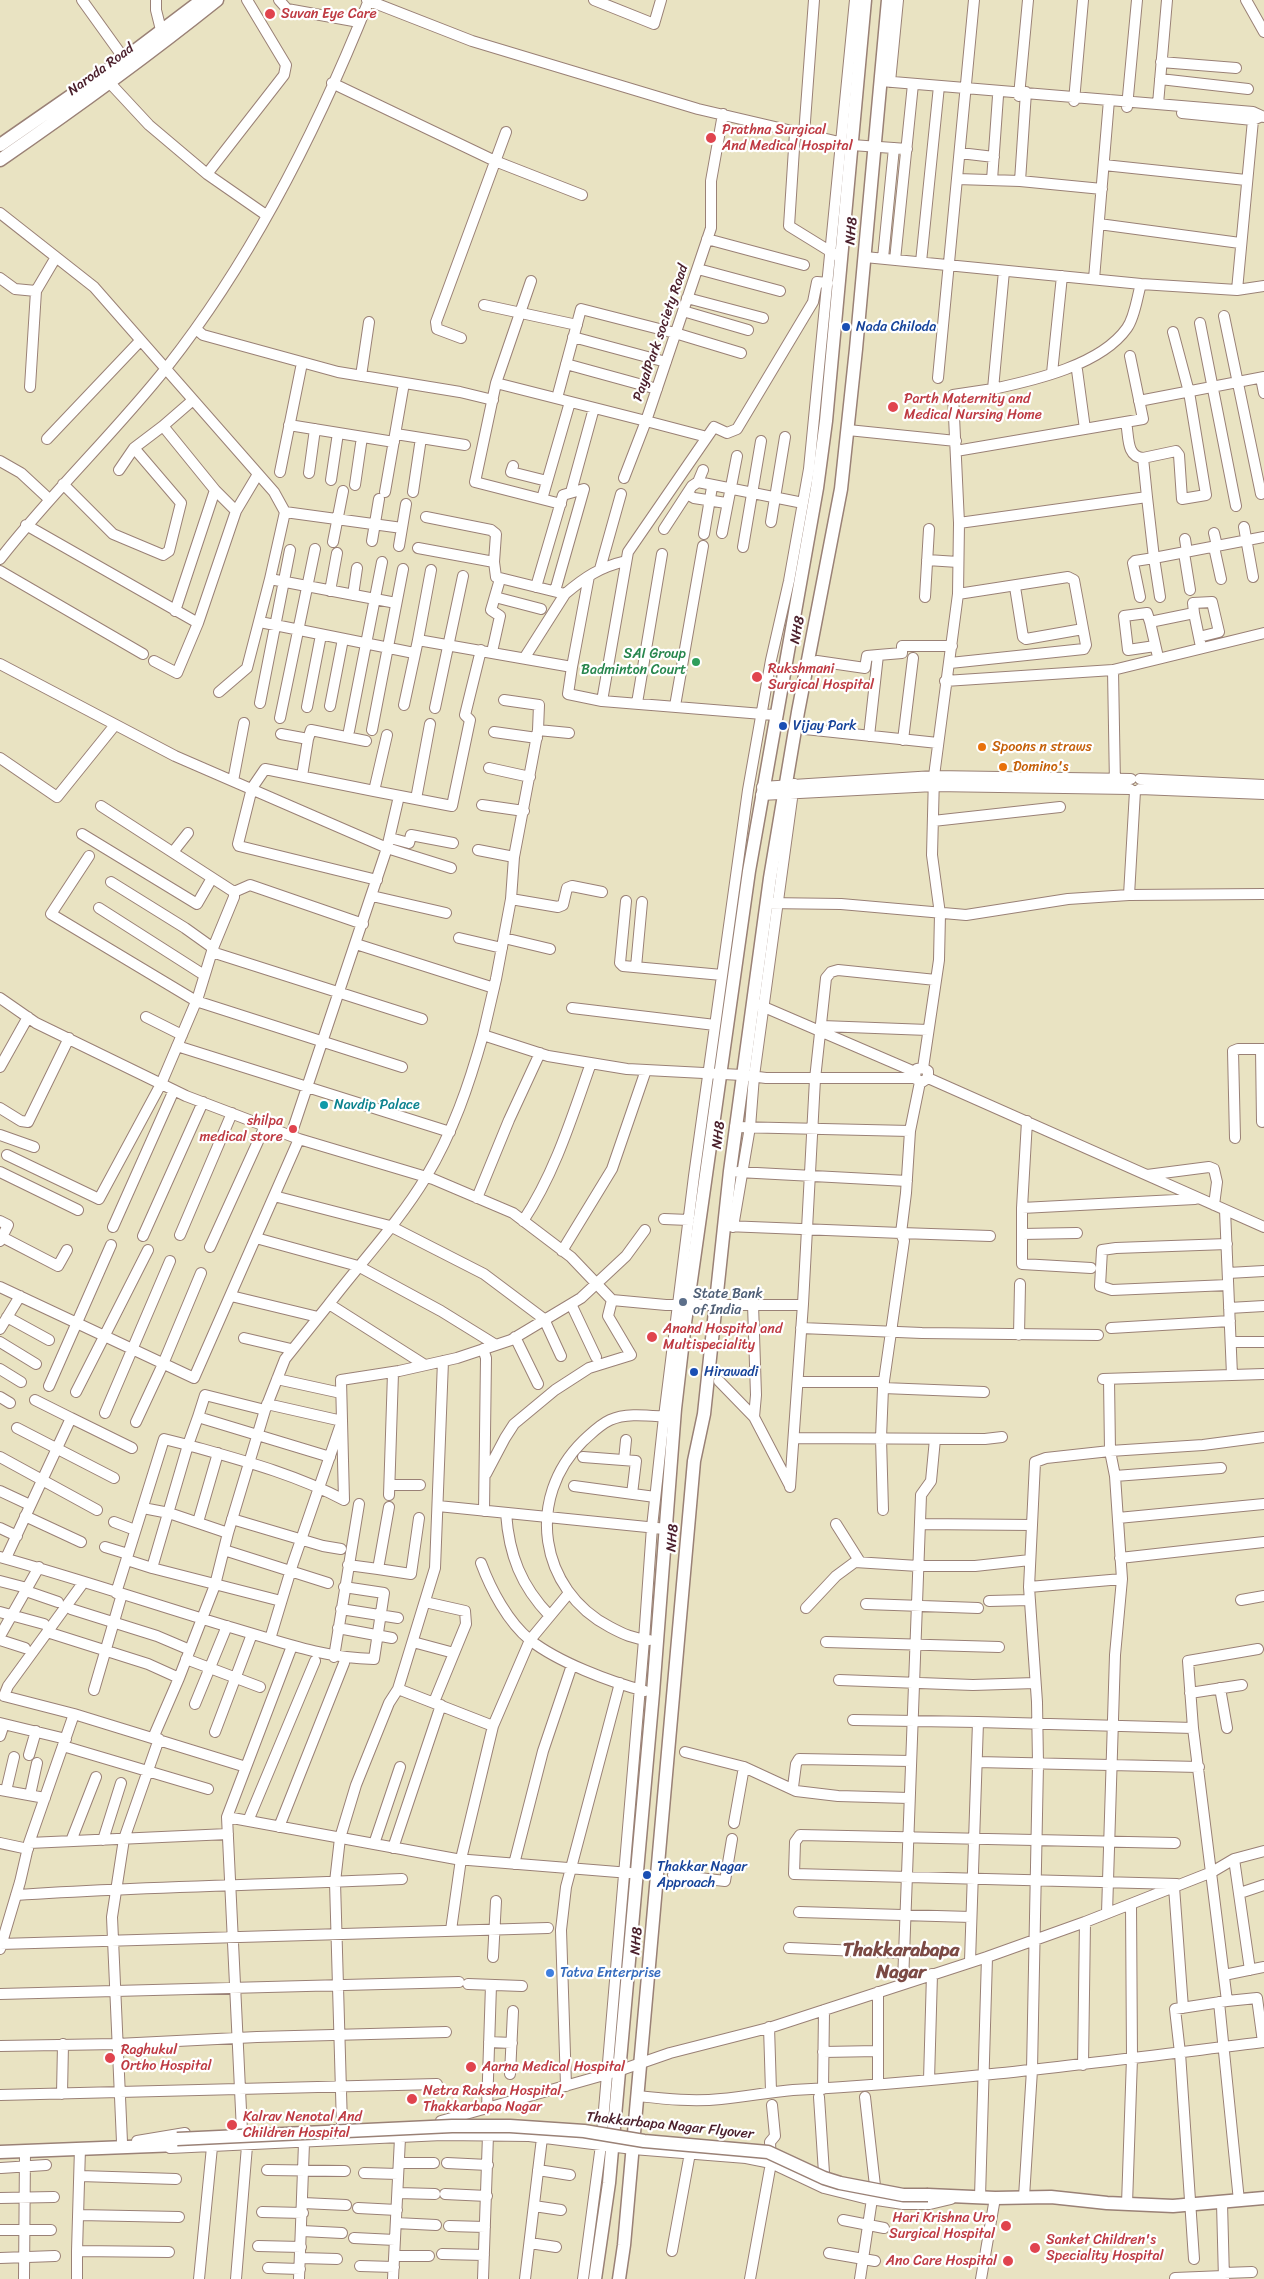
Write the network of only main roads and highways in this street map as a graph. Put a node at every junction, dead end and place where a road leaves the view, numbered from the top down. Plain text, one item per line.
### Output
1 (202, 0) edge
2 (217, 0) edge
3 (865, 0) edge
4 (888, 0) edge
5 (127, 63) junction
6 (0, 145) edge
7 (0, 160) edge
8 (137, 2144) junction
9 (0, 2146) edge
10 (0, 2152) edge
11 (1264, 2198) edge
12 (595, 2279) edge
13 (619, 2279) edge

1 - 5 main road, Naroda Road
2 - 5 main road, Naroda Road
3 - 12 main road, NH8
4 - 13 main road, NH8
5 - 6 main road, Naroda Road
5 - 7 main road, Naroda Road
8 - 9 main road
8 - 10 main road
8 - 11 main road, Thakkarbapa Nagar Flyover, bridge

